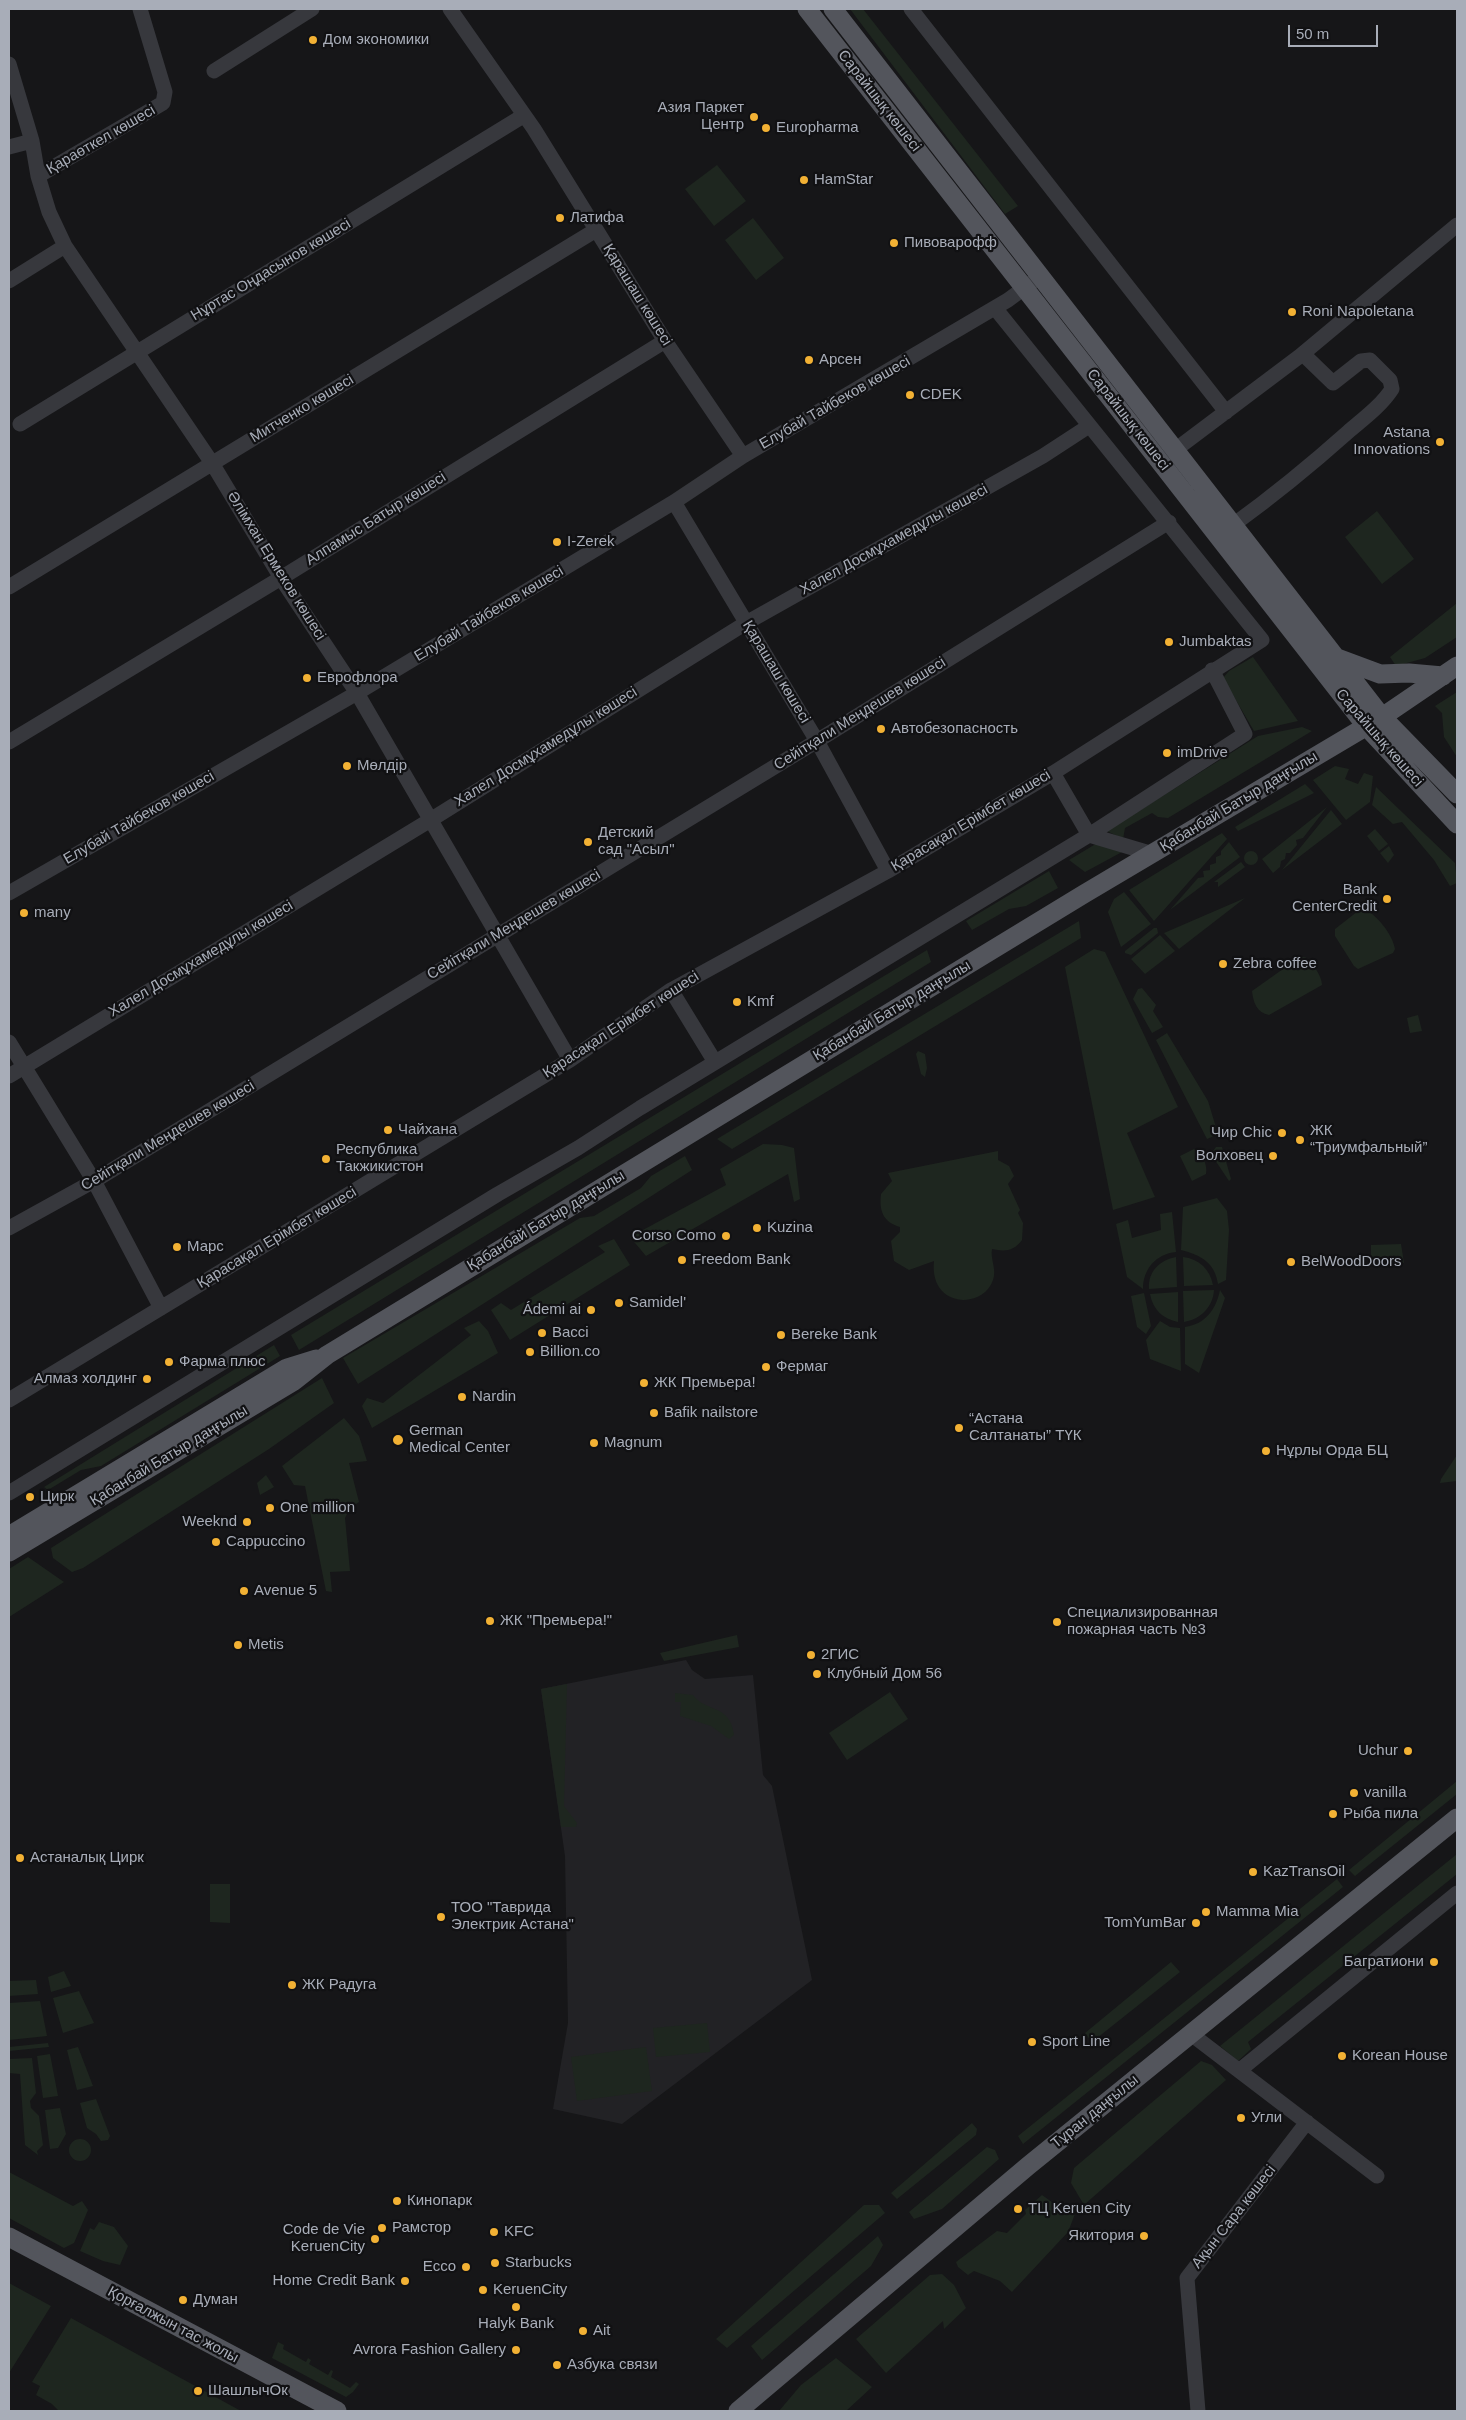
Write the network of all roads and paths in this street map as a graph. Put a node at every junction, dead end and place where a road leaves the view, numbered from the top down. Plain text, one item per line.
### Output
1 (140, 9) edge
2 (312, 9) edge
3 (450, 9) edge
4 (807, 9) edge
5 (832, 9) edge
6 (911, 9) edge
7 (9, 64) edge
8 (214, 71) dead end
9 (523, 116) junction
10 (32, 141) junction
11 (9, 147) edge
12 (38, 176) junction
13 (1457, 225) edge
14 (596, 230) junction
15 (65, 246) junction
16 (9, 281) edge
17 (1033, 283) junction
18 (995, 308) junction
19 (665, 341) junction
20 (138, 351) junction
21 (1304, 354) junction
22 (1226, 412) junction
23 (20, 424) dead end
24 (1089, 426) junction
25 (1175, 450) junction
26 (743, 456) junction
27 (212, 463) junction
28 (674, 502) junction
29 (1169, 522) junction
30 (1233, 525) junction
31 (281, 578) junction
32 (9, 587) edge
33 (746, 622) junction
34 (1336, 657) junction
35 (1212, 670) junction
36 (1450, 671) edge
37 (357, 693) junction
38 (1382, 717) junction
39 (1366, 726) junction
40 (817, 741) junction
41 (9, 742) edge
42 (1053, 773) junction
43 (1457, 794) edge
44 (432, 819) junction
45 (1457, 824) edge
46 (1089, 835) junction
47 (1153, 854) junction
48 (888, 871) junction
49 (9, 893) edge
50 (497, 935) junction
51 (670, 990) junction
52 (9, 1042) edge
53 (570, 1060) junction
54 (715, 1062) junction
55 (24, 1067) junction
56 (9, 1076) edge
57 (94, 1182) junction
58 (9, 1228) edge
59 (161, 1308) junction
60 (326, 1355) junction
61 (9, 1400) edge
62 (9, 1493) edge
63 (9, 1536) edge
64 (9, 1552) edge
65 (1457, 1818) edge
66 (1457, 1893) edge
67 (1191, 2034) junction
68 (1240, 2070) junction
69 (1307, 2122) junction
70 (1377, 2176) dead end
71 (9, 2237) edge
72 (770, 2384) junction
73 (337, 2411) edge
74 (738, 2411) edge
75 (753, 2411) edge
76 (1198, 2411) edge

1 - 12 street, Қараөткел көшесі
2 - 8 street
3 - 9 street, Қарашаш көшесі
4 - 17 main road, Сарайшық көшесі
5 - 17 main road, Сарайшық көшесі
6 - 22 street
7 - 10 street, Әлімхан Ермеков көшесі
9 - 14 street, Қарашаш көшесі
9 - 20 street, Нұртас Оңдасынов көшесі
10 - 11 street
10 - 12 street, Әлімхан Ермеков көшесі
12 - 15 street, Әлімхан Ермеков көшесі
13 - 21 street
14 - 19 street, Қарашаш көшесі
14 - 27 street, Митченко көшесі
15 - 16 street
15 - 20 street, Әлімхан Ермеков көшесі
17 - 18 street, Елубай Тайбеков көшесі
17 - 25 main road, Сарайшық көшесі
17 - 39 main road, Сарайшық көшесі
18 - 24 street
18 - 26 street, Елубай Тайбеков көшесі
19 - 26 street, Қарашаш көшесі
19 - 31 street, Алпамыс Батыр көшесі
20 - 23 street, Нұртас Оңдасынов көшесі
20 - 27 street, Әлімхан Ермеков көшесі
21 - 22 street
21 - 30 street
22 - 25 street
24 - 29 street
24 - 33 street, Халел Досмұхамедұлы көшесі
25 - 30 main road, Сарайшық көшесі
26 - 28 street, Елубай Тайбеков көшесі
27 - 31 street, Әлімхан Ермеков көшесі
27 - 32 street, Митченко көшесі
28 - 33 street, Қарашаш көшесі
28 - 37 street, Елубай Тайбеков көшесі
29 - 35 street, Қарасақал Ерімбет көшесі
29 - 40 street, Сейітқали Меңдешев көшесі
30 - 34 main road, Сарайшық көшесі
31 - 37 street, Әлімхан Ермеков көшесі
31 - 41 street, Алпамыс Батыр көшесі
33 - 40 street, Қарашаш көшесі
33 - 44 street, Халел Досмұхамедұлы көшесі
34 - 36 main road
34 - 38 main road, Сарайшық көшесі
35 - 42 street, Қарасақал Ерімбет көшесі
35 - 46 street
36 - 38 main road, Қабанбай Батыр даңғылы
37 - 44 street, Әлімхан Ермеков көшесі
37 - 49 street, Елубай Тайбеков көшесі
38 - 39 main road, Қабанбай Батыр даңғылы
38 - 43 main road, Сарайшық көшесі
39 - 45 main road, Сарайшық көшесі
39 - 47 main road, Қабанбай Батыр даңғылы
40 - 48 street, Қарашаш көшесі
40 - 50 street, Сейітқали Меңдешев көшесі
42 - 46 street
42 - 48 street, Қарасақал Ерімбет көшесі
44 - 50 street, Әлімхан Ермеков көшесі
44 - 55 street, Халел Досмұхамедұлы көшесі
46 - 47 street
46 - 54 street
47 - 60 main road, Қабанбай Батыр даңғылы
48 - 51 street, Қарасақал Ерімбет көшесі
50 - 53 street, Әлімхан Ермеков көшесі
50 - 57 street, Сейітқали Меңдешев көшесі
51 - 53 street, Қарасақал Ерімбет көшесі
51 - 54 street
52 - 55 street
53 - 59 street, Қарасақал Ерімбет көшесі
54 - 62 street
55 - 56 street, Халел Досмұхамедұлы көшесі
55 - 57 street
57 - 58 street, Сейітқали Меңдешев көшесі
57 - 59 street
59 - 61 street, Қарасақал Ерімбет көшесі
60 - 63 main road, Қабанбай Батыр даңғылы
60 - 64 main road, Қабанбай Батыр даңғылы
65 - 67 main road, Тұран даңғылы
66 - 68 street
67 - 68 street
67 - 72 main road, Тұран даңғылы
68 - 69 street
69 - 70 street
69 - 76 street, Ақын Сара көшесі
71 - 73 main road, Қорғалжын тас жолы
72 - 74 main road, Тұран даңғылы
72 - 75 main road

